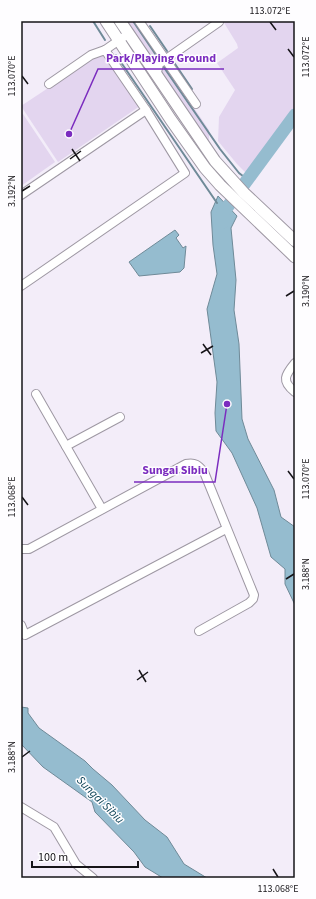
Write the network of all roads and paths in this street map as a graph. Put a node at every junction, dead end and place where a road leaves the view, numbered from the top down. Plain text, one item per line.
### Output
1 (106, 21) edge
2 (120, 21) edge
3 (139, 21) edge
4 (219, 22) edge
5 (128, 34) junction
6 (119, 41) junction
7 (105, 50) junction
8 (165, 59) junction
9 (158, 78) junction
10 (49, 84) dead end
11 (196, 104) dead end
12 (146, 110) junction
13 (21, 195) edge
14 (295, 241) edge
15 (295, 257) edge
16 (21, 286) edge
17 (295, 363) edge
18 (295, 392) edge
19 (36, 394) dead end
20 (120, 417) dead end
21 (66, 446) junction
22 (102, 509) junction
23 (226, 529) junction
24 (21, 549) edge
25 (21, 626) edge
26 (199, 631) dead end
27 (21, 807) edge
28 (94, 878) edge

1 - 6 street
2 - 5 street
3 - 8 street
4 - 8 street
5 - 6 street
5 - 9 street
6 - 7 street
6 - 15 street
7 - 10 street
7 - 12 street
8 - 9 street
8 - 11 street
9 - 14 street
12 - 13 street
12 - 16 street
17 - 18 street
19 - 21 street
20 - 21 street
21 - 22 street
22 - 23 street
22 - 24 street
23 - 25 street
23 - 26 street
27 - 28 street

